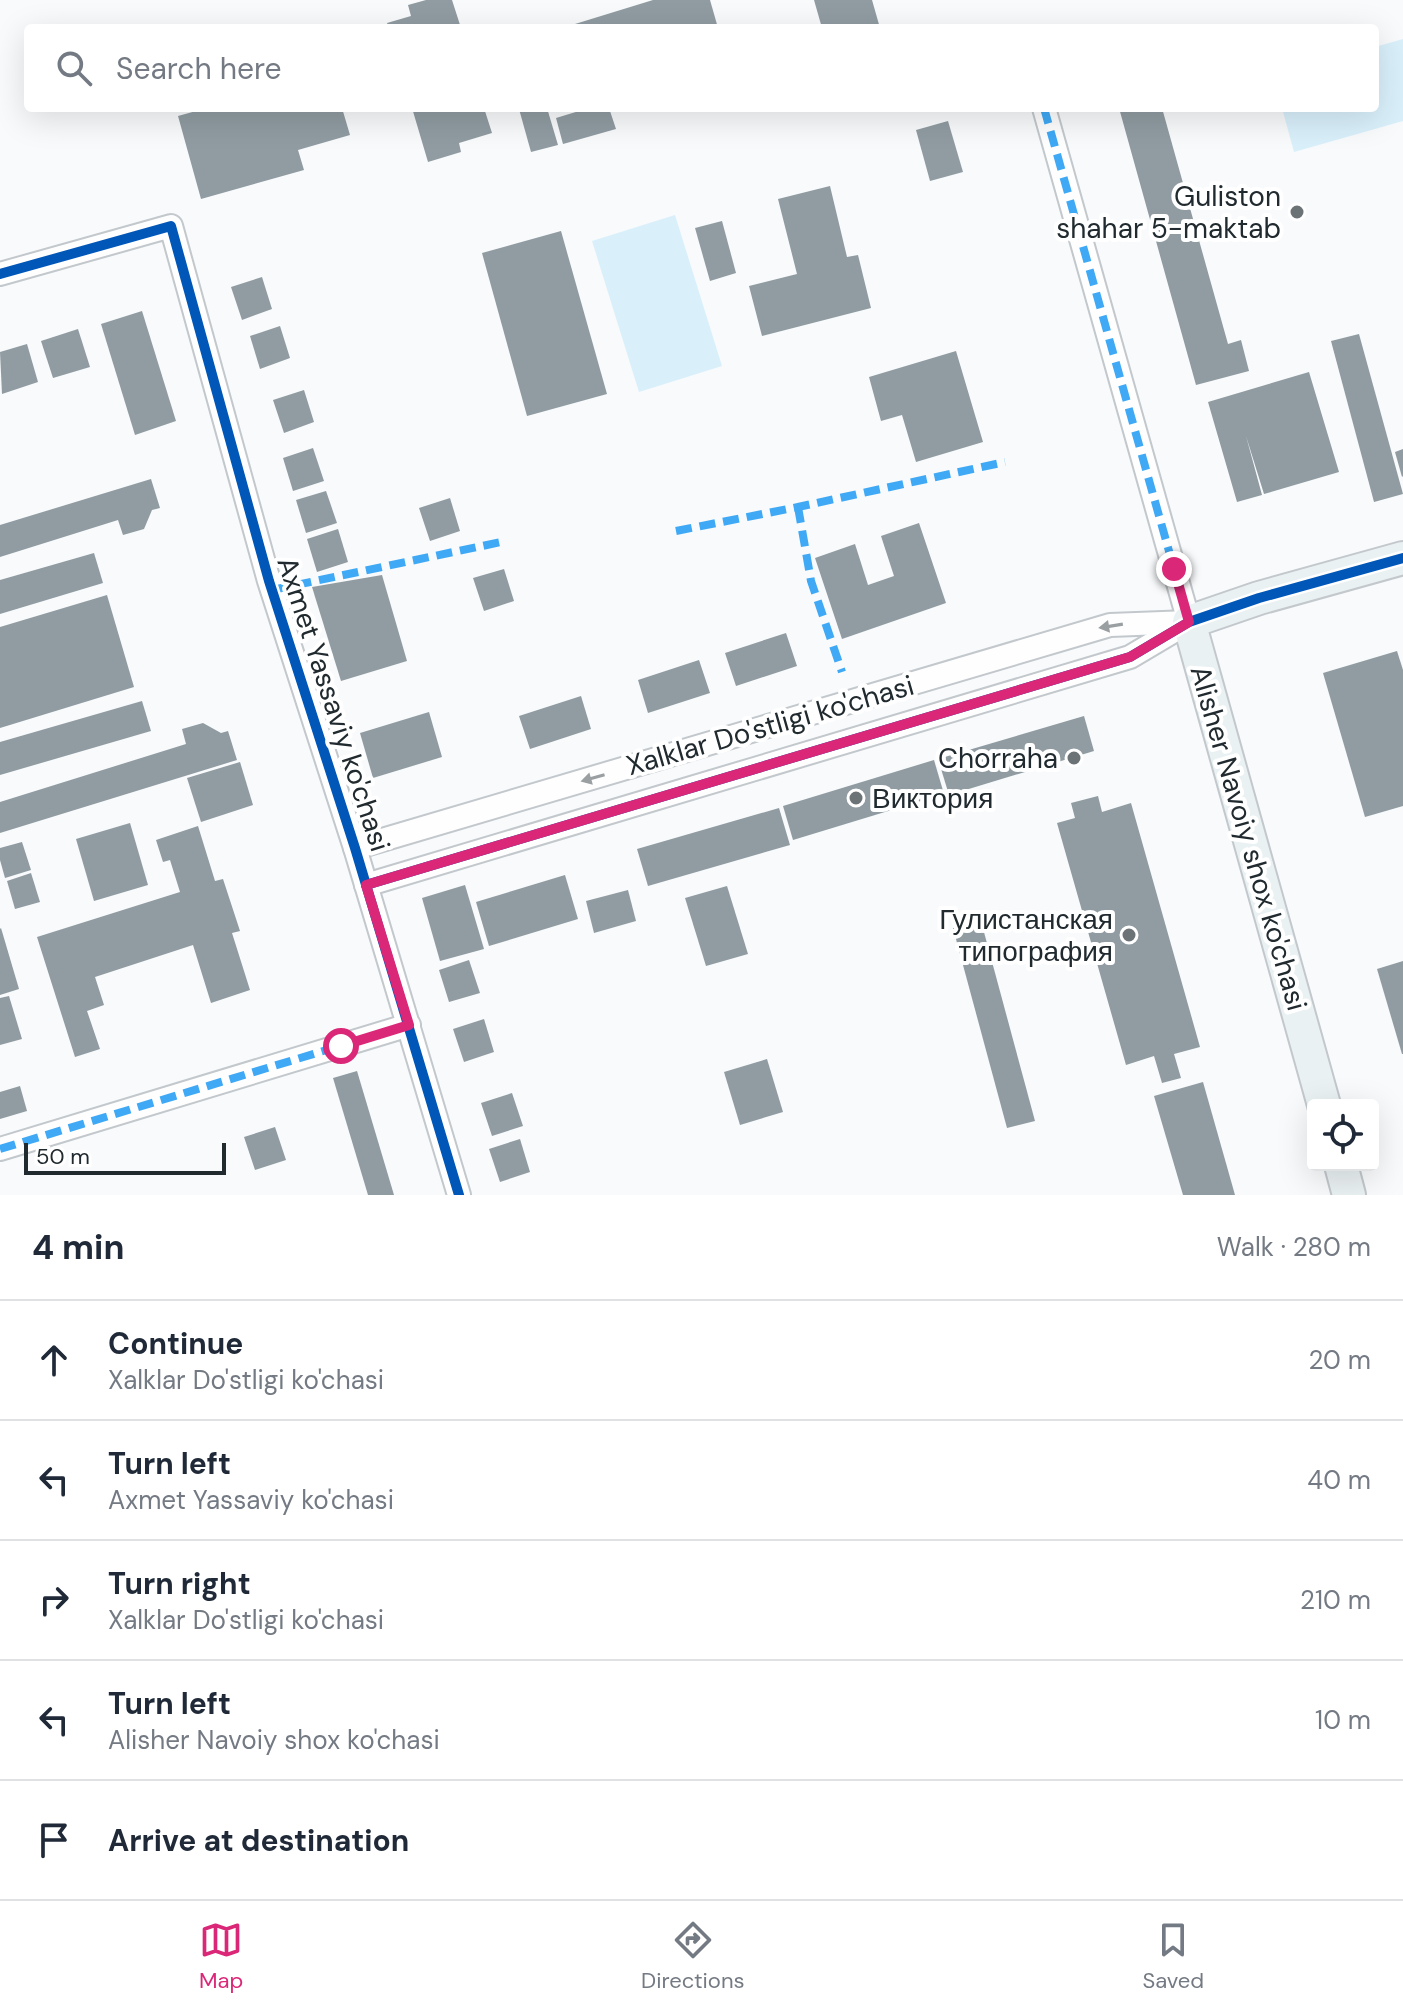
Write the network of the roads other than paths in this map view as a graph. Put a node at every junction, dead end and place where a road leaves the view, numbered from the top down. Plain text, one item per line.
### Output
1 (1045, 112) edge
2 (0, 274) edge
3 (1403, 558) edge
4 (1189, 622) junction
5 (355, 848) junction
6 (366, 885) junction
7 (409, 1025) junction
8 (1322, 1099) edge
9 (0, 1149) edge
10 (1343, 1171) edge
11 (459, 1195) edge
12 (1349, 1195) edge

1 - 4 street, Alisher Navoiy shox ko'chasi
2 - 5 street, Axmet Yassaviy ko'chasi
3 - 4 street, Xalklar Do'stligi ko'chasi
4 -> 5 street, Xalklar Do'stligi ko'chasi
4 - 6 street, Xalklar Do'stligi ko'chasi
4 - 8 street, Alisher Navoiy shox ko'chasi
5 - 6 street, Axmet Yassaviy ko'chasi
6 - 7 street, Axmet Yassaviy ko'chasi
7 - 9 street
7 - 11 street, Axmet Yassaviy ko'chasi
10 - 12 street

